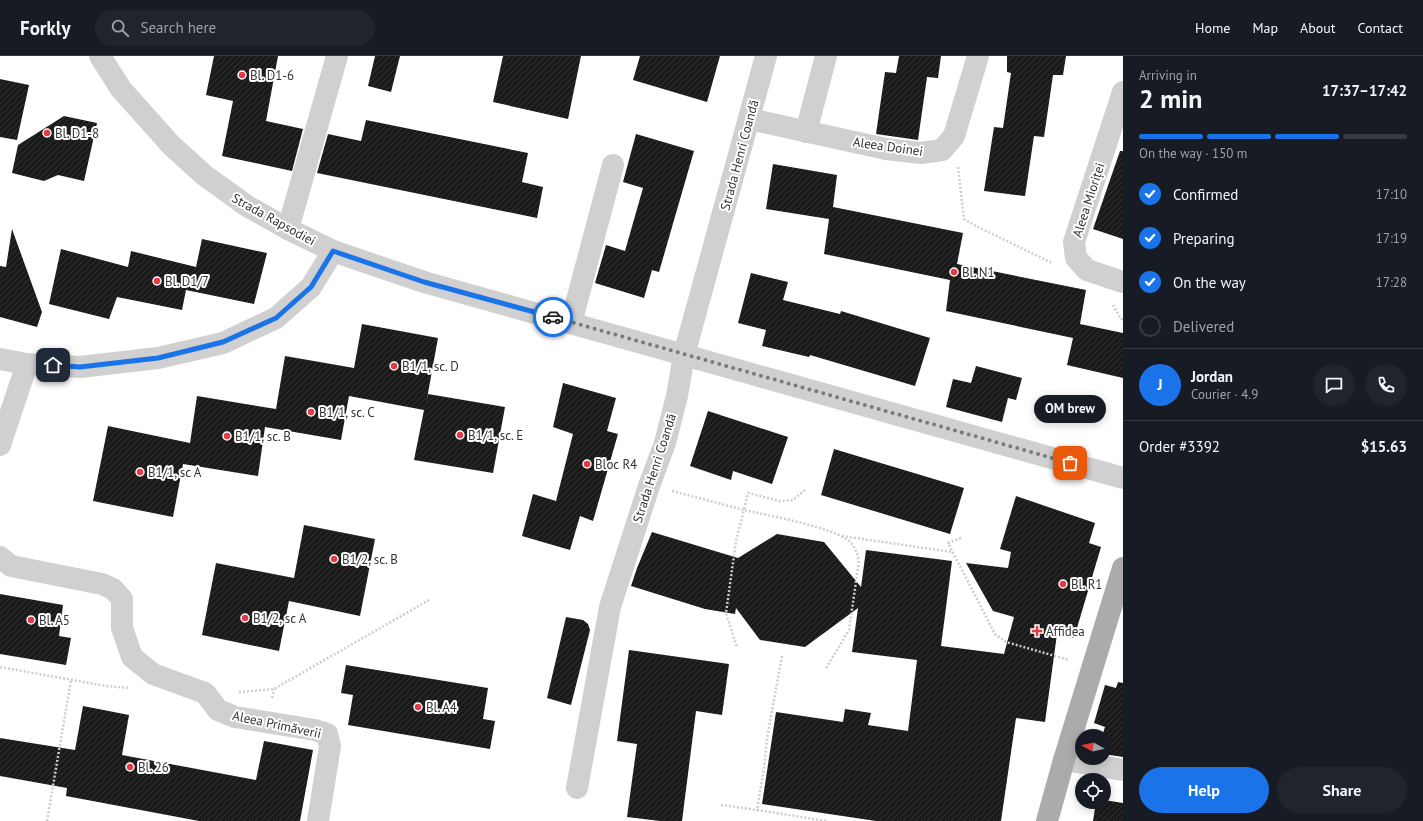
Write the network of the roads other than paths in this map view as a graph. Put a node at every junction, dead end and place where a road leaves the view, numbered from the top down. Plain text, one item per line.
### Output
1 (100, 56) edge
2 (337, 56) edge
3 (766, 56) edge
4 (826, 56) edge
5 (978, 56) edge
6 (1123, 92) edge
7 (748, 119) junction
8 (806, 132) junction
9 (613, 165) dead end
10 (288, 229) junction
11 (333, 251) junction
12 (1123, 282) edge
13 (571, 323) junction
14 (684, 355) junction
15 (0, 359) edge
16 (27, 364) junction
17 (0, 446) edge
18 (1123, 478) edge
19 (0, 558) edge
20 (1123, 568) edge
21 (1064, 760) junction
22 (1123, 770) edge
23 (577, 788) dead end
24 (318, 821) edge
25 (1047, 821) edge

1 - 10 street, Strada Rapsodiei
2 - 10 street
3 - 7 street, Strada Henri Coandă
4 - 8 street
5 - 8 street, Aleea Doinei
6 - 12 street, Aleea Mioriței
7 - 8 street, Aleea Doinei
7 - 14 street, Strada Henri Coandă
9 - 13 street
10 - 11 street, Strada Rapsodiei
11 - 13 street, Strada Rapsodiei
11 - 16 street
13 - 14 street, Strada Rapsodiei
14 - 18 street, Strada Rapsodiei
14 - 23 street, Strada Henri Coandă
15 - 16 street
16 - 17 street
19 - 24 street, Aleea Primăverii
20 - 21 main road
21 - 22 street
21 - 25 main road

